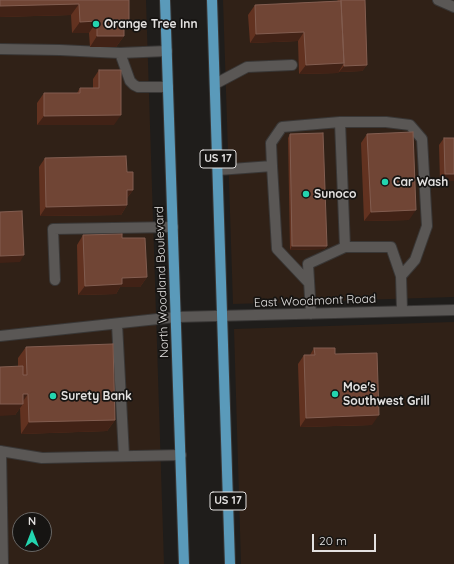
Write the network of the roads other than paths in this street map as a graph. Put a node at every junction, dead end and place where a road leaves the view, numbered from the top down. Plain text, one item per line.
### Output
1 (165, 0) edge
2 (212, 0) edge
3 (438, 0) edge
4 (454, 7) edge
5 (0, 50) edge
6 (167, 51) junction
7 (120, 53) junction
8 (292, 65) dead end
9 (215, 84) junction
10 (168, 87) junction
11 (340, 122) junction
12 (272, 166) junction
13 (218, 170) junction
14 (173, 227) junction
15 (345, 247) junction
16 (401, 276) junction
17 (54, 280) dead end
18 (309, 282) junction
19 (402, 310) junction
20 (454, 310) edge
21 (311, 314) junction
22 (176, 317) junction
23 (223, 317) junction
24 (117, 324) junction
25 (0, 336) edge
26 (1, 451) edge
27 (181, 455) junction
28 (124, 456) junction
29 (3, 564) edge
30 (184, 564) edge
31 (230, 564) edge

1 - 6 main road, North Woodland Boulevard
2 - 9 main road, US 17
3 - 4 street
5 - 7 street
6 - 7 street
6 - 10 main road, North Woodland Boulevard
7 - 10 street
8 - 9 street
9 - 13 main road, US 17
10 - 14 main road, North Woodland Boulevard
11 - 12 street
11 - 15 street
11 - 16 street
12 - 13 street
12 - 18 street
13 - 23 main road, US 17
14 - 17 street
14 - 22 main road, North Woodland Boulevard
15 - 16 street
15 - 18 street
16 - 19 street
18 - 21 street
19 - 20 street, East Woodmont Road
19 - 21 street, East Woodmont Road
21 - 23 street, East Woodmont Road
22 - 23 street, East Woodmont Road
22 - 24 street, East Woodmont Road
22 - 27 main road, North Woodland Boulevard
23 - 31 main road, US 17
24 - 25 street, East Woodmont Road
24 - 28 street
26 - 28 street
26 - 29 street
27 - 28 street
27 - 30 main road, North Woodland Boulevard

